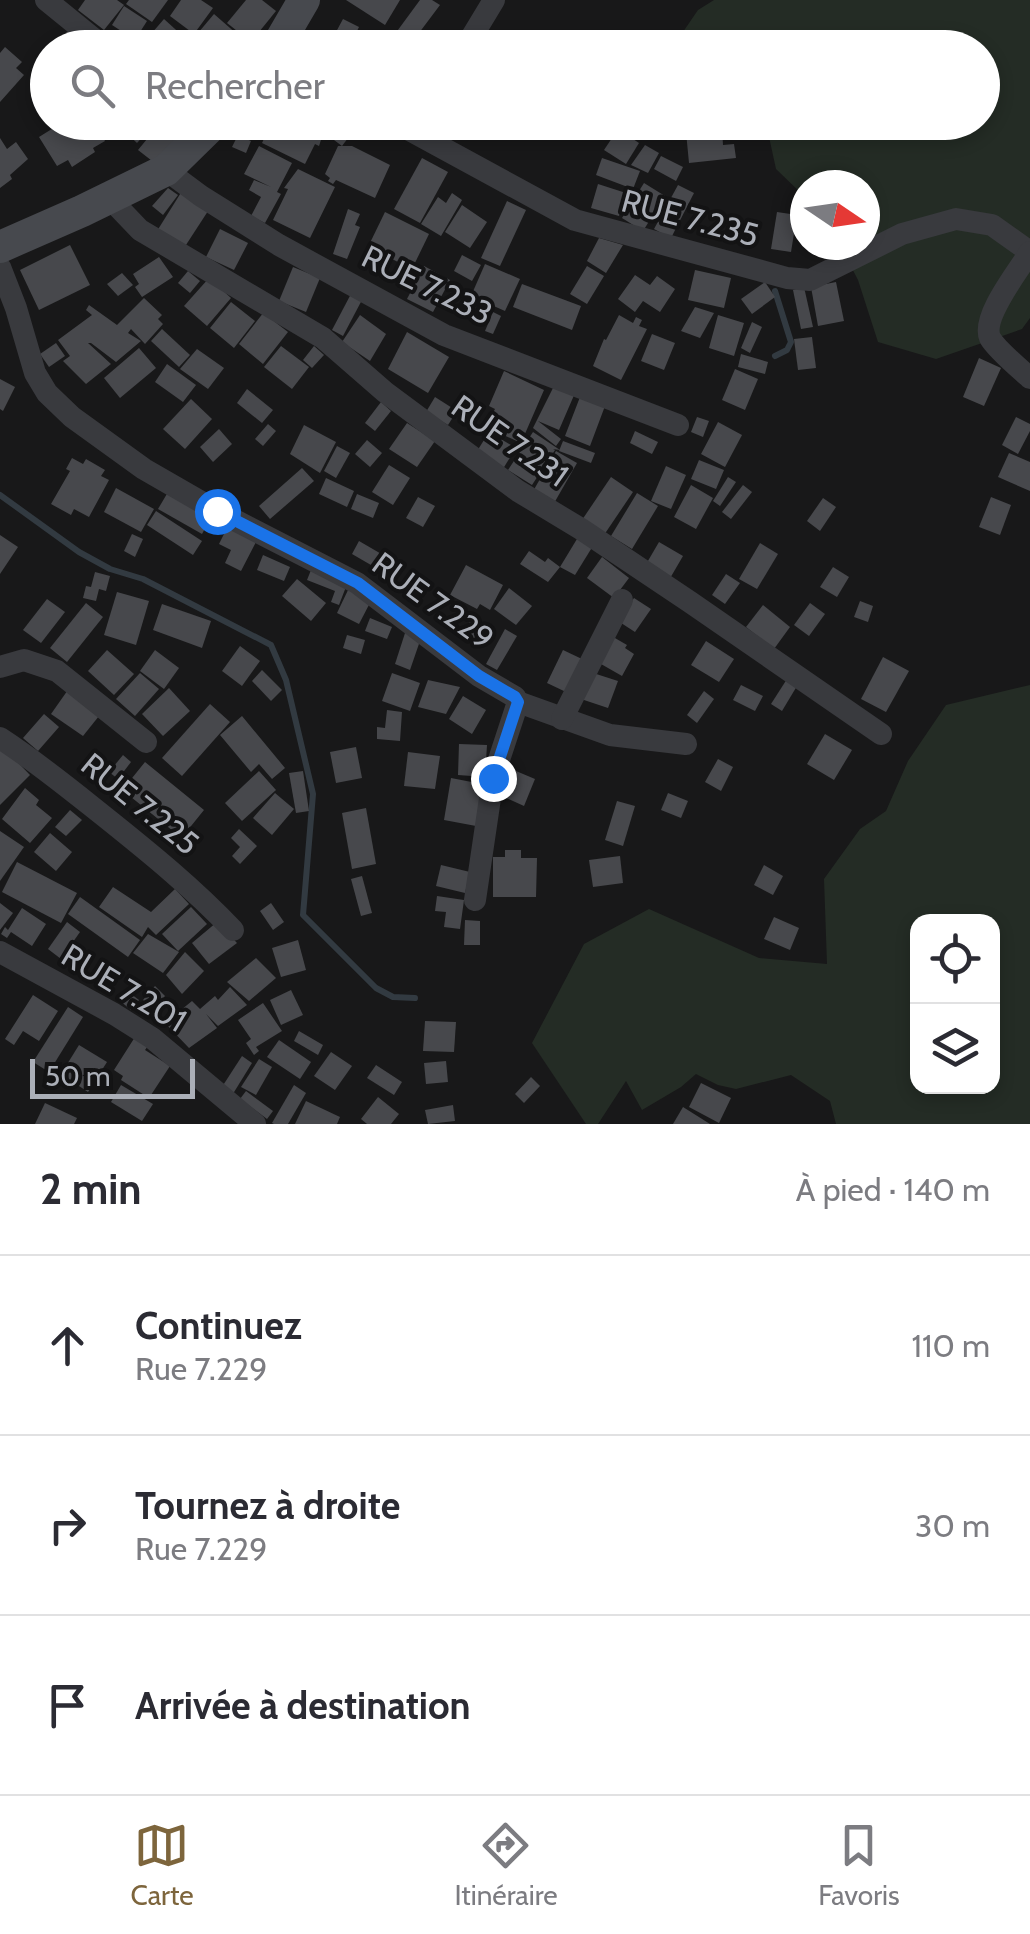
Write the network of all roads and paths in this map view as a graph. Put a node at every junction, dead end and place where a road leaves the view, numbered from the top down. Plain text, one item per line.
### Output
1 (46, 0) edge
2 (304, 0) edge
3 (494, 0) edge
4 (83, 30) edge
5 (286, 30) edge
6 (476, 30) edge
7 (193, 140) edge
8 (435, 140) edge
9 (166, 170) junction
10 (118, 192) junction
11 (0, 248) edge
12 (1030, 252) edge
13 (0, 266) edge
14 (1030, 378) edge
15 (678, 425) dead end
16 (622, 600) dead end
17 (0, 667) edge
18 (518, 702) junction
19 (562, 719) junction
20 (881, 734) dead end
21 (0, 738) edge
22 (146, 742) dead end
23 (686, 744) dead end
24 (475, 900) dead end
25 (233, 930) dead end
26 (0, 952) edge
27 (255, 1124) edge

1 - 4 street
2 - 5 street
3 - 6 street
7 - 9 street
8 - 12 street, RUE 7.235
9 - 10 street
9 - 15 street, RUE 7.233
10 - 11 street
10 - 20 street, RUE 7.231
12 - 14 street
13 - 18 street, RUE 7.229
16 - 19 street
17 - 22 street
18 - 19 street, RUE 7.229
18 - 24 street
19 - 23 street, RUE 7.229
21 - 25 street, RUE 7.225
26 - 27 street, RUE 7.201

